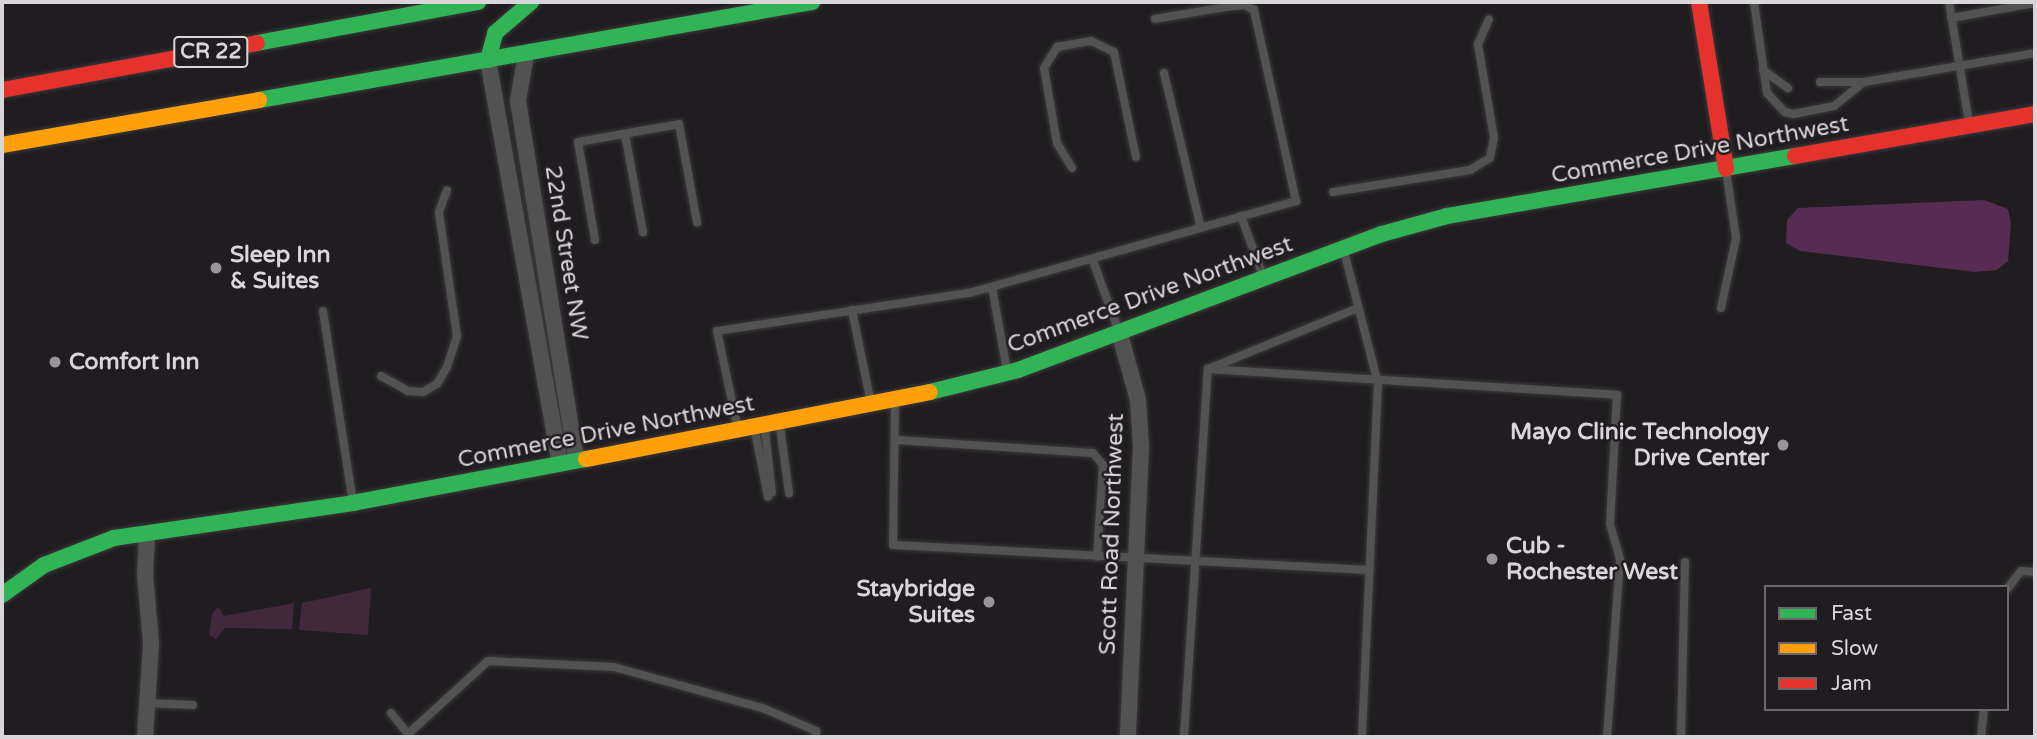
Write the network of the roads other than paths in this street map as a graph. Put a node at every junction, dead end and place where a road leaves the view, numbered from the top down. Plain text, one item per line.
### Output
1 (478, 2) edge
2 (531, 2) edge
3 (812, 2) edge
4 (1699, 2) edge
5 (1754, 2) edge
6 (1949, 2) edge
7 (2035, 3) edge
8 (1951, 18) junction
9 (1155, 19) dead end
10 (1489, 19) dead end
11 (2035, 53) edge
12 (526, 54) junction
13 (488, 60) junction
14 (1959, 65) junction
15 (1763, 71) junction
16 (1164, 73) dead end
17 (1820, 82) dead end
18 (1864, 82) junction
19 (1788, 88) dead end
20 (2, 90) edge
21 (2035, 114) edge
22 (1969, 126) junction
23 (625, 134) junction
24 (2, 145) edge
25 (1136, 157) dead end
26 (1072, 167) dead end
27 (1726, 169) junction
28 (447, 190) dead end
29 (1333, 192) dead end
30 (1241, 216) junction
31 (697, 222) dead end
32 (1201, 228) junction
33 (643, 232) dead end
34 (595, 240) dead end
35 (1343, 249) junction
36 (1093, 261) junction
37 (1264, 278) junction
38 (992, 287) junction
39 (1358, 308) junction
40 (1721, 308) dead end
41 (852, 310) junction
42 (323, 311) dead end
43 (1120, 335) junction
44 (1208, 369) junction
45 (1008, 372) junction
46 (381, 376) dead end
47 (1378, 383) junction
48 (895, 400) junction
49 (872, 406) junction
50 (759, 426) junction
51 (897, 440) junction
52 (576, 460) junction
53 (559, 464) junction
54 (789, 493) dead end
55 (770, 496) dead end
56 (353, 503) junction
57 (147, 536) junction
58 (1097, 557) junction
59 (1136, 559) junction
60 (1196, 561) junction
61 (1685, 562) dead end
62 (1369, 570) junction
63 (2035, 572) edge
64 (2009, 586) edge
65 (2, 595) edge
66 (147, 703) junction
67 (193, 705) dead end
68 (1984, 711) edge
69 (391, 713) dead end
70 (408, 736) edge
71 (145, 737) edge
72 (816, 737) edge
73 (1128, 737) edge
74 (1184, 737) edge
75 (1362, 737) edge
76 (1606, 737) edge
77 (1681, 737) edge
78 (1981, 737) edge

1 - 20 street, CR 22
2 - 13 street
3 - 12 street, CR 22
4 - 27 street
5 - 15 lane
6 - 8 lane
7 - 8 lane
8 - 14 lane
9 - 30 lane
10 - 29 lane
11 - 14 lane
12 - 13 street, CR 22
12 - 52 street, 22nd Street NW
13 - 24 street, CR 22
13 - 53 street, 22nd Street NW
14 - 18 lane
14 - 22 lane
15 - 18 lane
15 - 19 lane
16 - 32 lane
17 - 18 lane
21 - 22 street, Commerce Drive Northwest
22 - 27 street, Commerce Drive Northwest
23 - 31 lane
23 - 33 lane
23 - 34 lane
25 - 26 lane
27 - 35 street, Commerce Drive Northwest
27 - 40 lane
28 - 46 lane
30 - 32 lane
30 - 37 lane
32 - 36 lane
35 - 37 street, Commerce Drive Northwest
35 - 39 lane
36 - 38 lane
36 - 43 lane
37 - 43 street, Commerce Drive Northwest
38 - 41 lane
38 - 45 lane
39 - 44 lane
39 - 47 lane
41 - 49 lane
41 - 50 lane
42 - 56 lane
43 - 45 street, Commerce Drive Northwest
43 - 59 street, Scott Road Northwest
44 - 47 lane
44 - 60 lane
45 - 48 street, Commerce Drive Northwest
47 - 62 lane
47 - 76 lane
48 - 49 street, Commerce Drive Northwest
48 - 51 lane
49 - 50 street, Commerce Drive Northwest
50 - 52 street, Commerce Drive Northwest
50 - 54 lane
50 - 55 lane
51 - 58 lane
51 - 58 lane
52 - 53 street, Commerce Drive Northwest
53 - 56 street, Commerce Drive Northwest
56 - 57 street, Commerce Drive Northwest
57 - 65 street, Commerce Drive Northwest
57 - 66 street
58 - 59 lane
59 - 60 lane
59 - 73 street, Scott Road Northwest
60 - 62 lane
60 - 74 lane
61 - 77 lane
62 - 75 lane
63 - 64 lane
66 - 67 lane
66 - 71 street
68 - 78 lane
69 - 70 lane
70 - 72 lane

